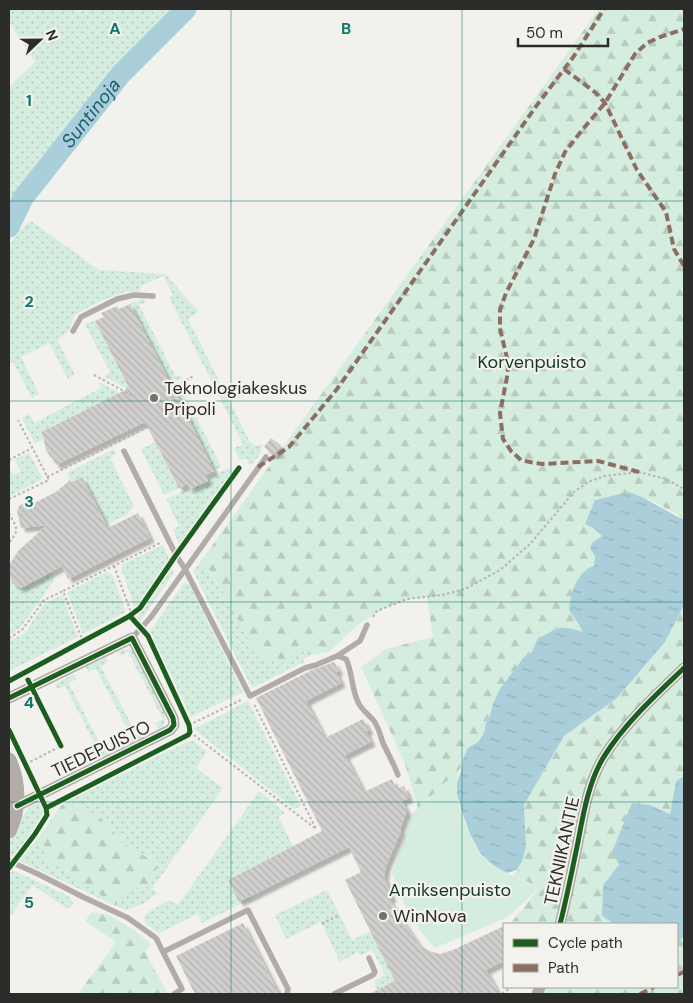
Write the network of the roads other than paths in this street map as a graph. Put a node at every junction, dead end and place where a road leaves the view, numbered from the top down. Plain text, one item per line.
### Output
1 (153, 296) dead end
2 (72, 331) dead end
3 (124, 451) dead end
4 (266, 456) dead end
5 (185, 569) junction
6 (367, 625) road end
7 (132, 638) junction
8 (337, 656) junction
9 (684, 668) edge
10 (9, 698) edge
11 (15, 759) edge
12 (398, 775) dead end
13 (17, 806) junction
14 (9, 830) edge
15 (9, 861) edge
16 (560, 923) edge
17 (164, 952) junction
18 (369, 958) dead end
19 (174, 994) edge
20 (287, 994) edge
21 (334, 994) edge

1 - 2 lane
3 - 5 lane
4 - 5 lane
5 - 7 lane
5 - 8 lane
6 - 8 lane
7 - 10 street
7 - 13 street, TIEDEPUISTO
8 - 12 lane
9 - 16 street, TEKNIIKANTIE
11 - 13 street
13 - 14 street
15 - 17 lane
17 - 19 lane
17 - 20 lane
18 - 21 lane

